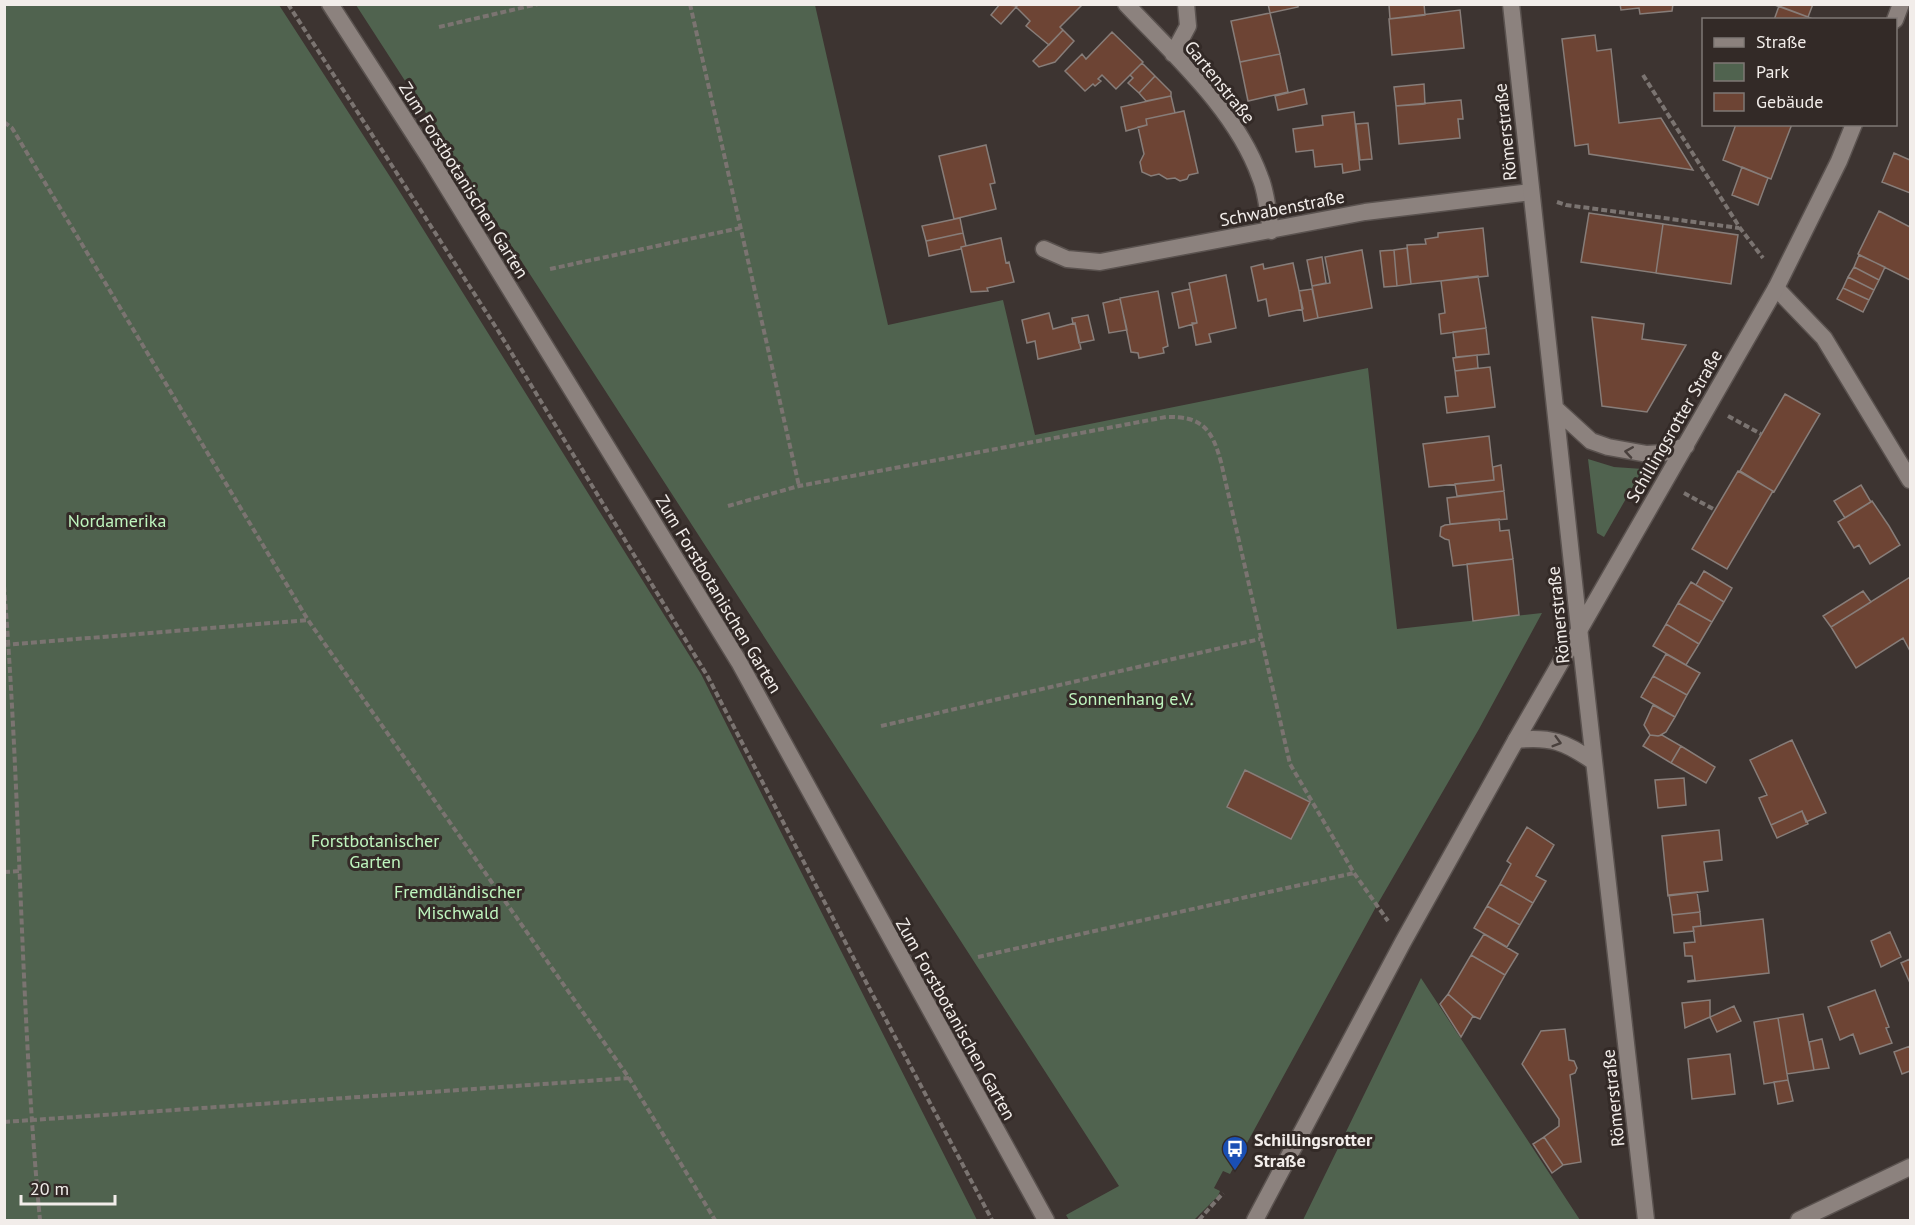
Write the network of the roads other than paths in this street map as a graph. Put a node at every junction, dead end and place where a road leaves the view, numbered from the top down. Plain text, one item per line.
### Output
1 (330, 4) edge
2 (1126, 4) edge
3 (1186, 4) edge
4 (1512, 4) edge
5 (1173, 54) junction
6 (1853, 126) edge
7 (1531, 192) junction
8 (1271, 231) junction
9 (1044, 249) dead end
10 (1778, 284) junction
11 (1556, 409) junction
12 (1686, 446) junction
13 (1911, 480) edge
14 (1580, 628) junction
15 (1516, 740) junction
16 (1594, 762) junction
17 (1911, 1167) edge
18 (1046, 1221) edge
19 (1255, 1221) edge
20 (1646, 1221) edge
21 (1799, 1221) edge

1 - 18 street, Zum Forstbotanischen Garten
2 - 5 street, Gartenstraße
3 - 5 street
4 - 7 street, Römerstraße
5 - 8 street, Gartenstraße
6 - 10 street, Schillingsrotter Straße
7 - 8 street, Schwabenstraße
7 - 11 street, Römerstraße
8 - 9 street, Schwabenstraße
10 - 12 street, Schillingsrotter Straße
10 - 13 street
12 -> 11 street
11 - 14 street, Römerstraße
12 - 14 street, Schillingsrotter Straße
14 - 15 street, Schillingsrotter Straße
14 - 16 street, Römerstraße
15 -> 16 street
15 - 19 street, Schillingsrotter Straße
16 - 20 street, Römerstraße
17 - 21 street

